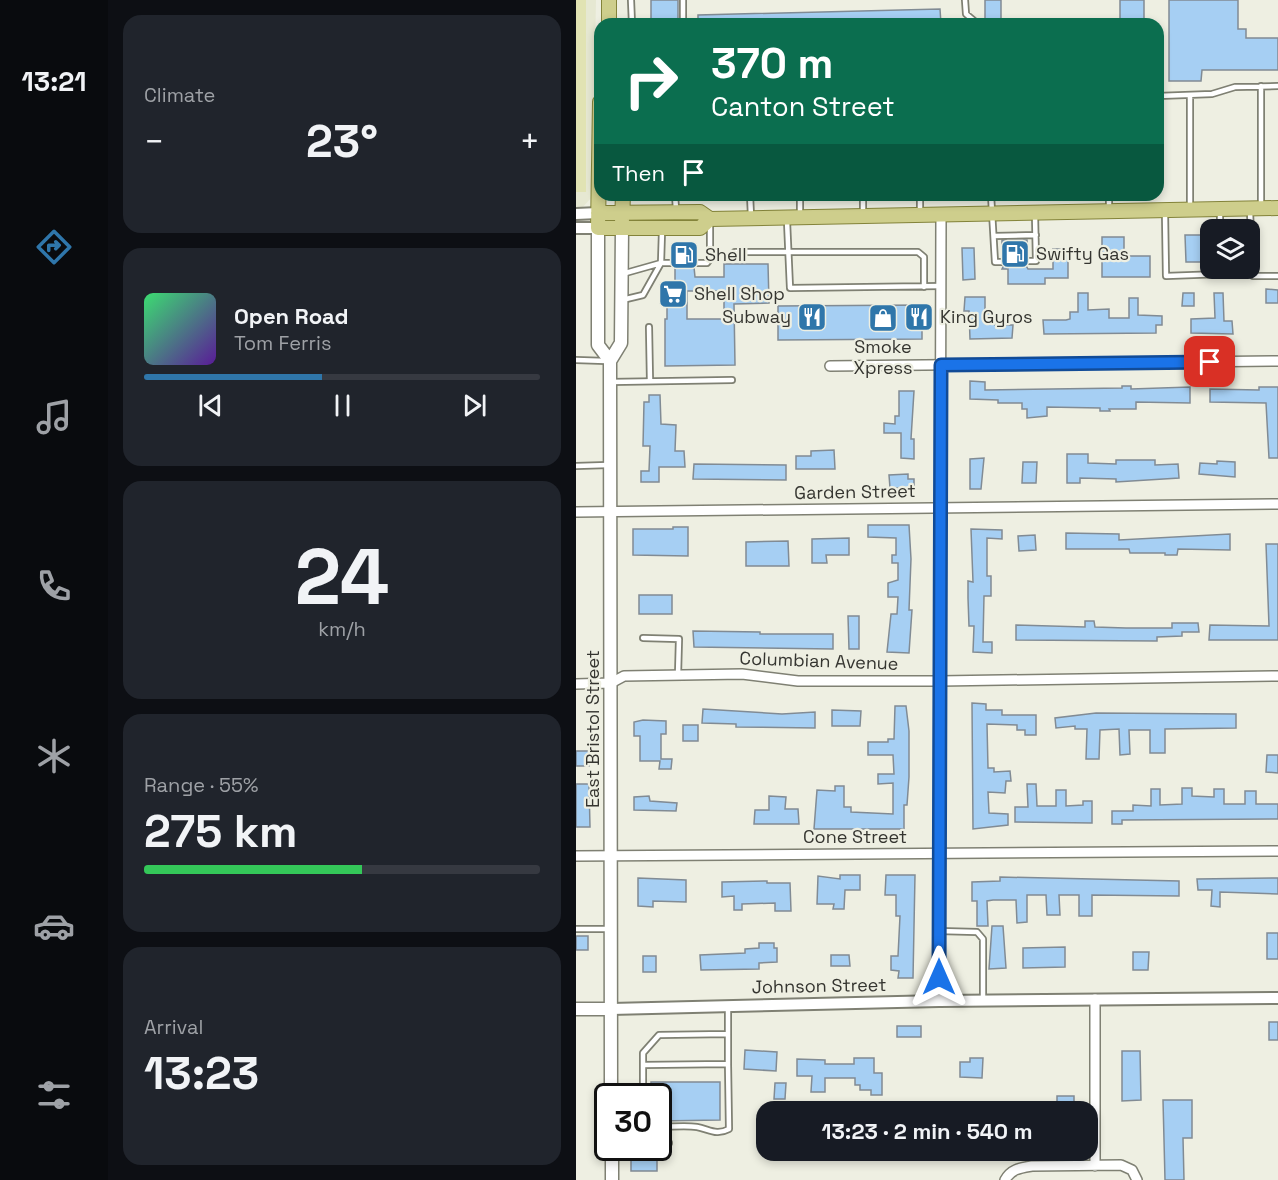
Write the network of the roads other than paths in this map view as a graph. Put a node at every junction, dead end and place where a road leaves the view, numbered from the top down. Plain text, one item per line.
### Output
1 (609, 0) edge
2 (631, 0) edge
3 (683, 0) edge
4 (965, 0) edge
5 (609, 18) edge
6 (632, 18) edge
7 (683, 18) edge
8 (971, 18) edge
9 (1261, 86) junction
10 (1278, 86) edge
11 (1190, 95) junction
12 (1164, 96) edge
13 (598, 201) edge
14 (622, 201) edge
15 (675, 201) edge
16 (750, 201) edge
17 (798, 201) edge
18 (863, 201) edge
19 (920, 201) edge
20 (992, 201) edge
21 (1109, 201) edge
22 (1278, 208) edge
23 (1220, 209) junction
24 (1255, 209) junction
25 (1190, 210) junction
26 (1165, 211) junction
27 (676, 212) junction
28 (598, 213) junction
29 (622, 213) junction
30 (1109, 213) junction
31 (576, 214) edge
32 (1035, 214) junction
33 (941, 215) junction
34 (993, 215) junction
35 (920, 216) junction
36 (864, 217) junction
37 (794, 218) junction
38 (710, 219) junction
39 (751, 219) junction
40 (1220, 219) edge
41 (576, 228) edge
42 (598, 228) junction
43 (622, 228) junction
44 (662, 228) junction
45 (1036, 235) junction
46 (994, 236) junction
47 (994, 247) junction
48 (1002, 247) dead end
49 (1028, 247) dead end
50 (1036, 247) junction
51 (735, 252) dead end
52 (788, 252) junction
53 (1028, 261) dead end
54 (1002, 262) dead end
55 (661, 263) junction
56 (675, 263) dead end
57 (694, 263) dead end
58 (622, 274) junction
59 (1200, 275) edge
60 (1278, 276) edge
61 (941, 286) junction
62 (924, 287) junction
63 (622, 300) junction
64 (649, 327) dead end
65 (576, 360) edge
66 (610, 361) junction
67 (1278, 361) edge
68 (941, 365) junction
69 (830, 366) dead end
70 (732, 380) dead end
71 (650, 381) junction
72 (610, 382) junction
73 (611, 465) junction
74 (576, 466) edge
75 (1278, 504) edge
76 (941, 507) junction
77 (576, 512) edge
78 (611, 512) junction
79 (644, 638) dead end
80 (678, 675) junction
81 (1278, 676) edge
82 (940, 681) junction
83 (611, 683) junction
84 (576, 684) edge
85 (1278, 851) edge
86 (939, 853) junction
87 (576, 856) edge
88 (611, 856) junction
89 (611, 928) junction
90 (576, 929) edge
91 (939, 931) junction
92 (1278, 998) edge
93 (1095, 999) junction
94 (983, 1000) junction
95 (939, 1001) junction
96 (728, 1006) junction
97 (576, 1009) edge
98 (611, 1009) junction
99 (728, 1034) junction
100 (728, 1064) junction
101 (644, 1065) junction
102 (612, 1083) edge
103 (643, 1083) edge
104 (672, 1127) edge
105 (612, 1161) edge
106 (1095, 1166) junction
107 (612, 1180) edge
108 (1005, 1180) edge
109 (1137, 1180) edge

1 - 5 main road
2 - 6 lane
3 - 7 lane
4 - 8 lane
9 - 10 lane
9 - 11 lane
9 - 24 lane
11 - 12 lane
11 - 25 lane
13 - 28 main road, East Bristol Street
14 - 29 main road, East Bristol Street
15 - 27 lane
16 - 39 lane
17 - 37 lane
18 - 36 lane
19 - 35 lane
20 - 34 lane
21 - 30 lane
22 - 24 main road
23 - 24 main road
23 - 25 main road
23 - 40 lane
24 - 60 lane
25 - 26 main road
26 - 30 main road
26 - 59 lane
27 - 29 main road
27 - 38 main road
28 - 29 main road
28 - 31 street
28 - 42 main road, East Bristol Street
29 - 43 main road, East Bristol Street
30 - 32 main road
32 - 34 main road
32 - 45 lane
33 - 34 main road
33 - 35 main road
33 - 61 street
34 - 46 lane
35 - 36 main road
36 - 37 main road
37 - 39 main road
37 - 52 lane
38 - 39 main road
38 - 44 main road
38 - 57 lane
41 - 42 street
42 - 43 main road
42 - 66 main road, East Bristol Street
43 - 44 main road
43 - 58 main road, East Bristol Street
44 - 55 lane
45 - 46 lane
45 - 50 lane
46 - 47 lane
47 - 48 lane
47 - 54 lane
49 - 50 lane
50 - 53 lane
51 - 52 lane
52 - 62 lane
52 - 62 lane
55 - 56 lane
55 - 58 lane
55 - 63 lane
58 - 63 main road, East Bristol Street
61 - 62 lane
61 - 68 street
63 - 66 main road, East Bristol Street
64 - 71 lane
65 - 66 lane
66 - 72 main road, East Bristol Street
67 - 68 street
68 - 69 street
68 - 76 street
70 - 71 lane
71 - 72 lane
72 - 73 main road, East Bristol Street
73 - 74 lane
73 - 78 main road, East Bristol Street
75 - 76 street, Garden Street
76 - 78 street, Garden Street
76 - 82 street
77 - 78 street, Garden Street
78 - 83 main road, East Bristol Street
79 - 80 lane
80 - 82 street, Columbian Avenue
80 - 83 street, Columbian Avenue
81 - 82 street, Columbian Avenue
82 - 86 street
83 - 84 street, Columbian Avenue
83 - 88 main road, East Bristol Street
85 - 86 street, Cone Street
86 - 88 street, Cone Street
86 - 91 street
87 - 88 street, Cone Street
88 - 89 main road, East Bristol Street
89 - 90 lane
89 - 98 main road, East Bristol Street
91 - 94 lane
91 - 95 street
92 - 93 street, Johnson Street
93 - 94 street, Johnson Street
93 - 106 street
94 - 95 street, Johnson Street
95 - 96 street, Johnson Street
96 - 98 street, Johnson Street
96 - 99 lane
97 - 98 main road, Johnson Street
98 - 102 main road, East Bristol Street
99 - 100 lane
99 - 101 lane
100 - 101 lane
100 - 104 lane
101 - 103 lane
105 - 107 main road
106 - 108 street
106 - 109 street

